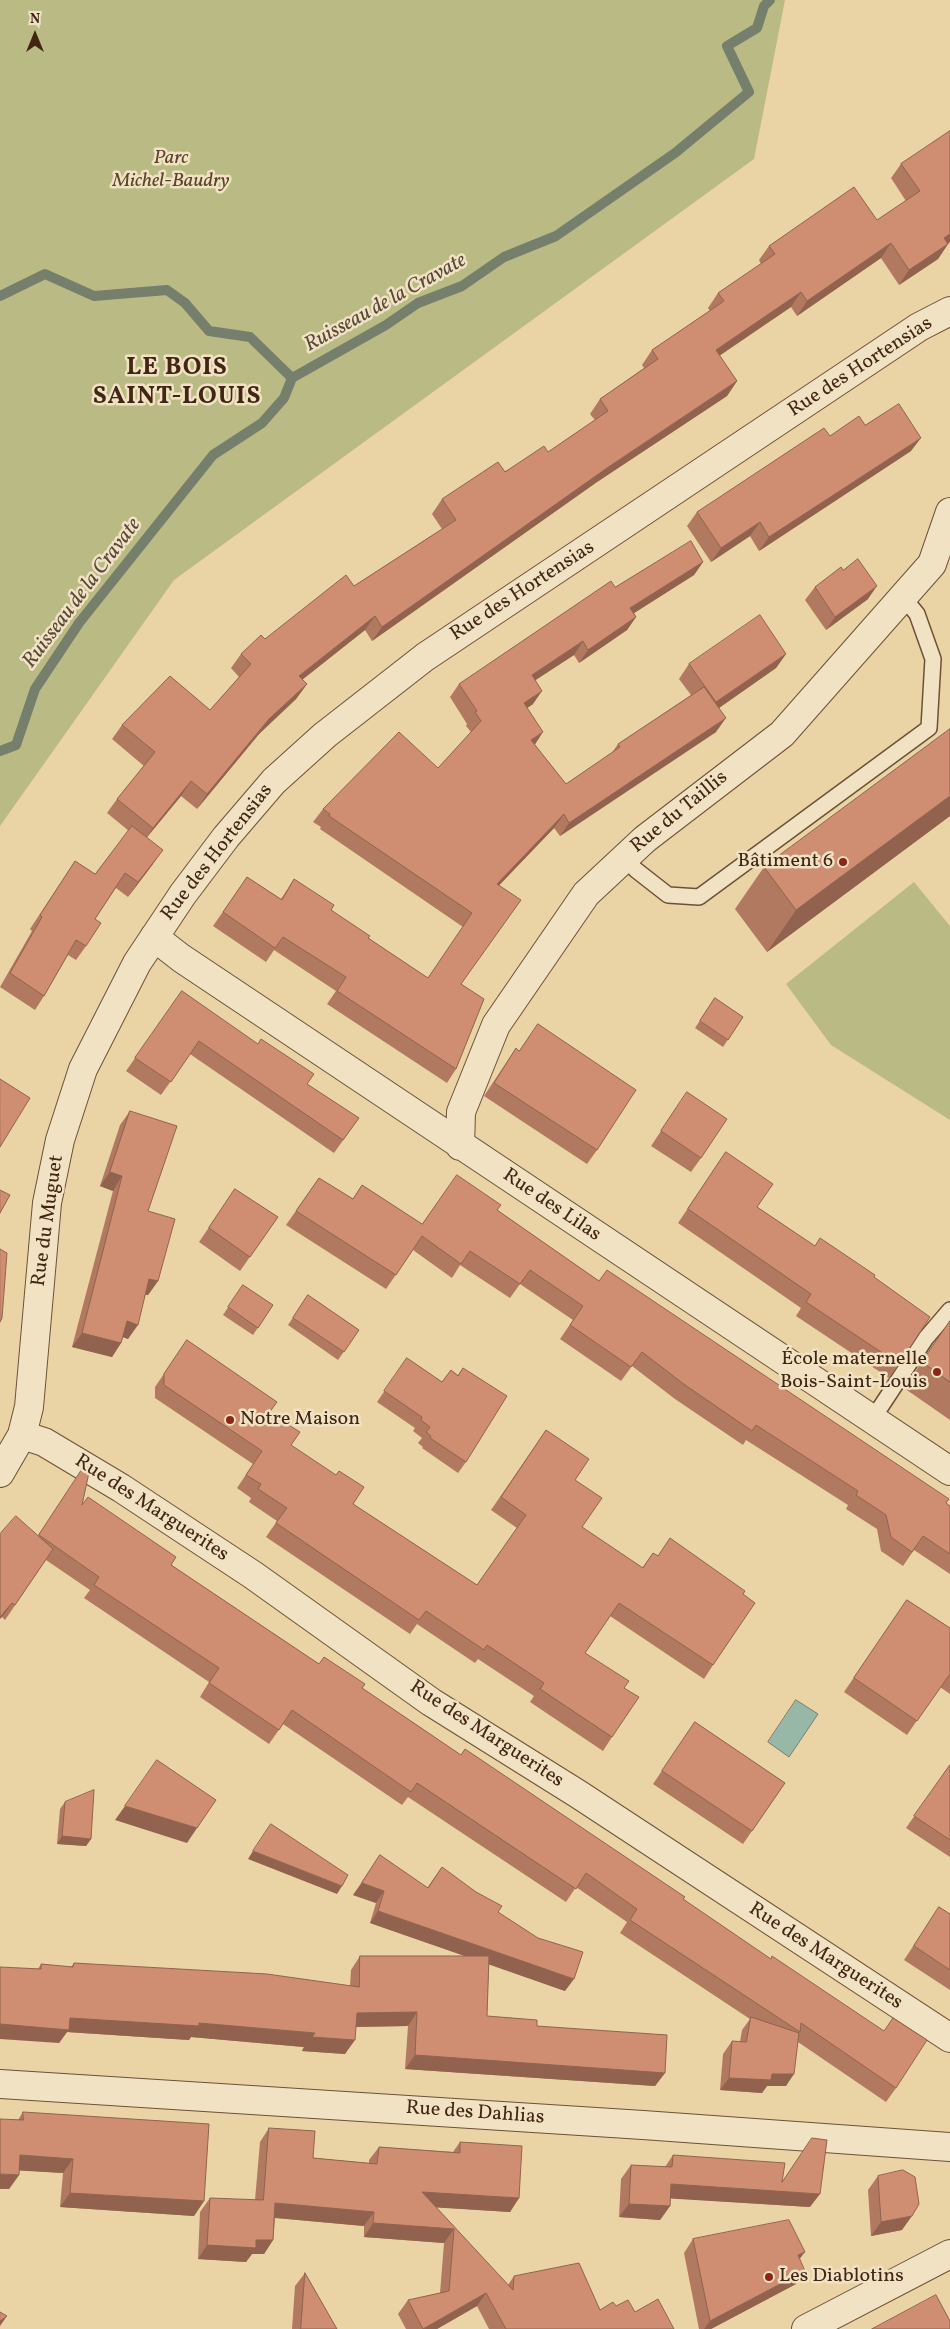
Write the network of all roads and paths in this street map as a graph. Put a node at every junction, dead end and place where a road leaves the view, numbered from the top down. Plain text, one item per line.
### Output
1 (950, 311) edge
2 (950, 512) edge
3 (903, 596) junction
4 (625, 858) junction
5 (154, 937) junction
6 (460, 1146) junction
7 (950, 1310) edge
8 (872, 1420) junction
9 (22, 1435) junction
10 (950, 1471) edge
11 (0, 1473) edge
12 (950, 2038) edge
13 (0, 2084) edge
14 (950, 2147) edge
15 (950, 2254) edge
16 (806, 2329) edge

1 - 5 street, Rue des Hortensias
2 - 3 street, Rue du Taillis
3 - 4 street, Rue du Taillis
3 - 4 lane
4 - 6 street, Rue du Taillis
5 - 6 street, Rue des Lilas
5 - 9 street, Rue du Muguet
6 - 8 street, Rue des Lilas
7 - 8 lane
8 - 10 street, Rue des Lilas
9 - 11 street, Rue du Muguet
9 - 12 street, Rue des Marguerites
13 - 14 street, Rue des Dahlias
15 - 16 street

